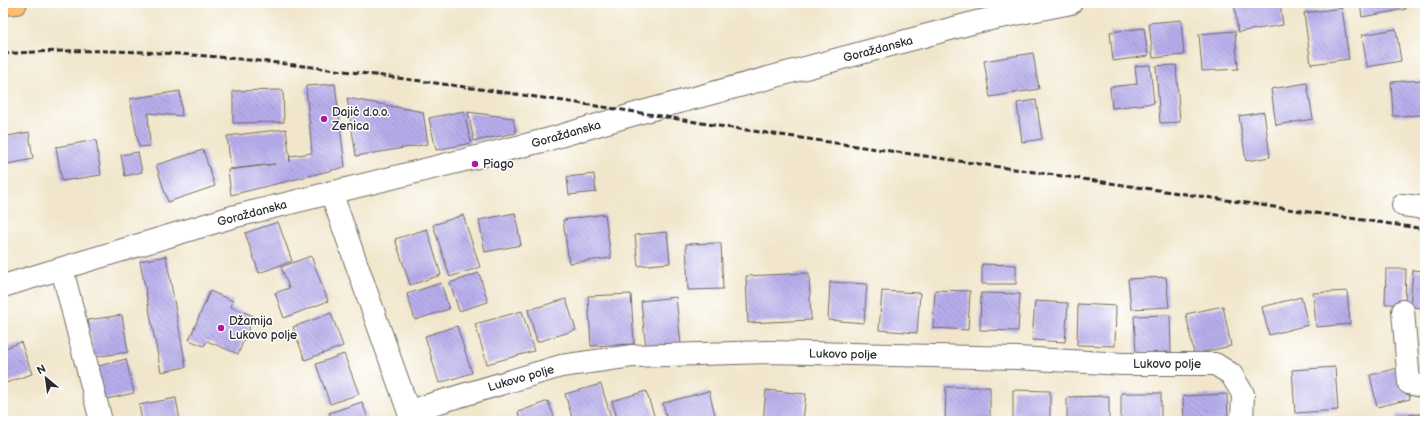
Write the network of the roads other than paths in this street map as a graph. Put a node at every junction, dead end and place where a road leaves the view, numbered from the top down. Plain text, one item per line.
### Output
1 (16, 3) edge
2 (1071, 3) edge
3 (3, 4) edge
4 (331, 192) junction
5 (1403, 205) dead end
6 (1425, 208) edge
7 (62, 269) junction
8 (3, 286) edge
9 (1403, 311) dead end
10 (1425, 387) edge
11 (410, 416) edge
12 (101, 421) edge
13 (1242, 421) edge

1 - 3 highway
2 - 4 street, Goraždanska
4 - 7 street, Goraždanska
4 - 11 street, Lukovo polje
5 - 6 street
7 - 8 street, Goraždanska
7 - 12 street
9 - 10 street
11 - 13 street, Lukovo polje

